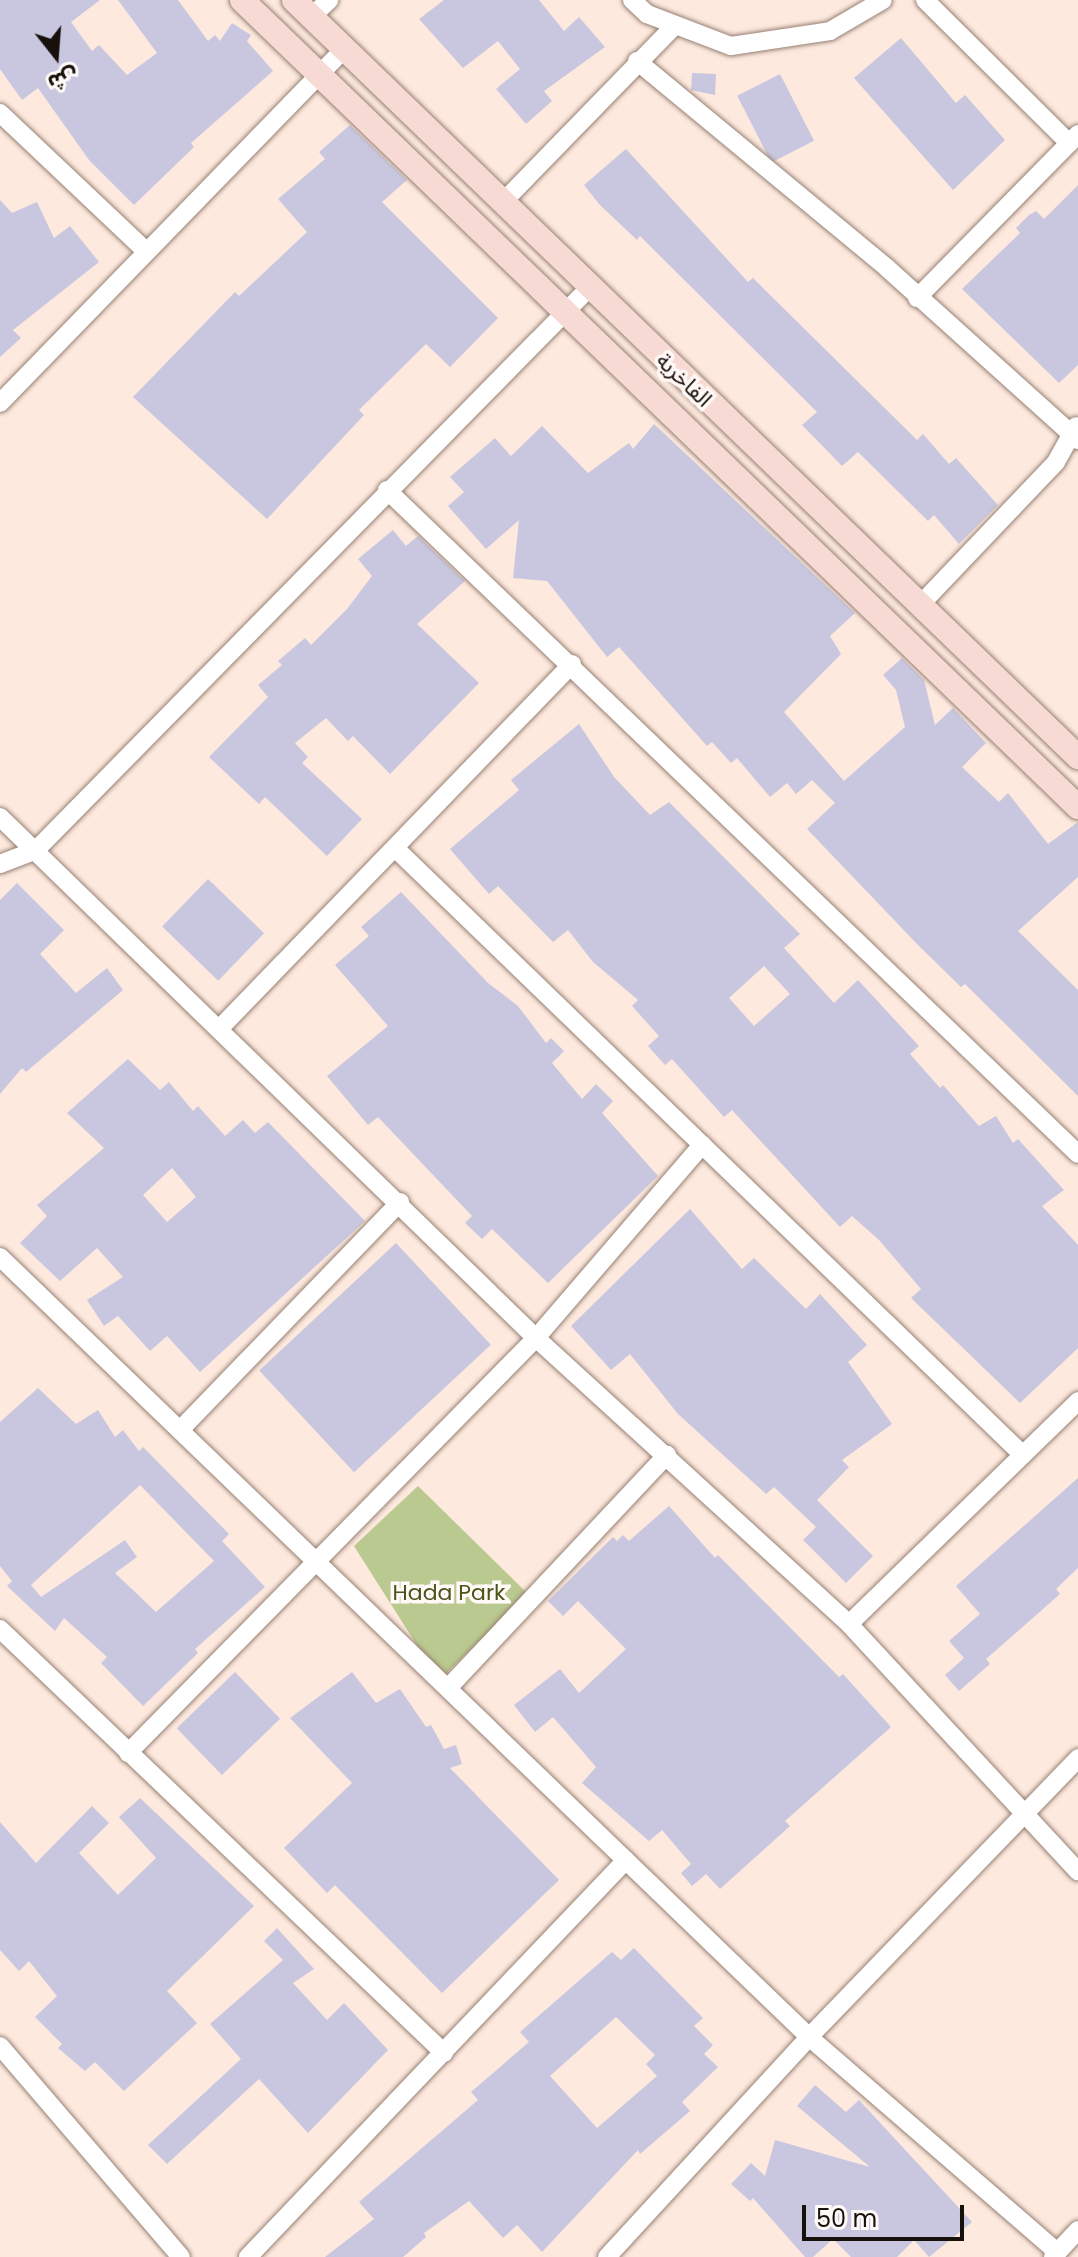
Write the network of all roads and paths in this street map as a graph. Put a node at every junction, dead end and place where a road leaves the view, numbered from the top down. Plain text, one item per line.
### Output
1 (242, 0) edge
2 (632, 0) edge
3 (883, 0) edge
4 (925, 0) edge
5 (311, 6) edge
6 (675, 25) junction
7 (344, 49) junction
8 (637, 61) junction
9 (322, 77) junction
10 (0, 113) edge
11 (1074, 139) edge
12 (503, 202) junction
13 (146, 251) junction
14 (588, 289) junction
15 (917, 298) junction
16 (566, 316) junction
17 (0, 403) edge
18 (1075, 432) edge
19 (387, 490) junction
20 (920, 605) junction
21 (572, 664) junction
22 (1078, 757) edge
23 (1078, 807) edge
24 (0, 817) edge
25 (395, 848) junction
26 (36, 850) junction
27 (0, 864) edge
28 (221, 1027) junction
29 (702, 1145) junction
30 (1078, 1154) edge
31 (400, 1202) junction
32 (0, 1257) edge
33 (536, 1338) junction
34 (1078, 1401) edge
35 (180, 1430) junction
36 (667, 1455) junction
37 (1023, 1455) junction
38 (314, 1563) junction
39 (849, 1624) junction
40 (0, 1629) edge
41 (448, 1688) junction
42 (128, 1753) junction
43 (1078, 1758) edge
44 (1027, 1815) junction
45 (626, 1860) junction
46 (1078, 1871) edge
47 (809, 2037) junction
48 (0, 2046) edge
49 (444, 2053) junction
50 (1078, 2230) edge
51 (1055, 2254) edge
52 (181, 2257) edge
53 (248, 2257) edge
54 (607, 2257) edge

1 - 9 street
2 - 6 street
3 - 6 street
4 - 11 street
5 - 7 street, الفاخرية
6 - 8 street
7 - 9 street
7 - 12 street, الفاخرية
8 - 12 street
8 - 15 street
9 - 13 street
9 - 16 street
10 - 13 street
11 - 15 street
12 - 14 street, الفاخرية
13 - 17 street
14 - 16 street
14 - 20 street, الفاخرية
15 - 18 street
16 - 19 street
16 - 23 street
18 - 20 street
19 - 21 street
19 - 26 street
20 - 22 street, الفاخرية
21 - 25 street
21 - 30 street
24 - 26 street
25 - 28 street
25 - 29 street
26 - 27 street
26 - 28 street
28 - 31 street
29 - 33 street
29 - 37 street
31 - 33 street
31 - 35 street
32 - 35 street
33 - 36 street
33 - 38 street
34 - 37 street
35 - 38 street
36 - 39 street
36 - 41 street
37 - 39 street
38 - 41 street
38 - 42 street
39 - 44 street
40 - 42 street
41 - 45 street
42 - 49 street
43 - 44 street
44 - 46 street
44 - 47 street
45 - 47 street
45 - 49 street
47 - 51 street
47 - 54 street
48 - 52 street
49 - 53 street
50 - 51 street

